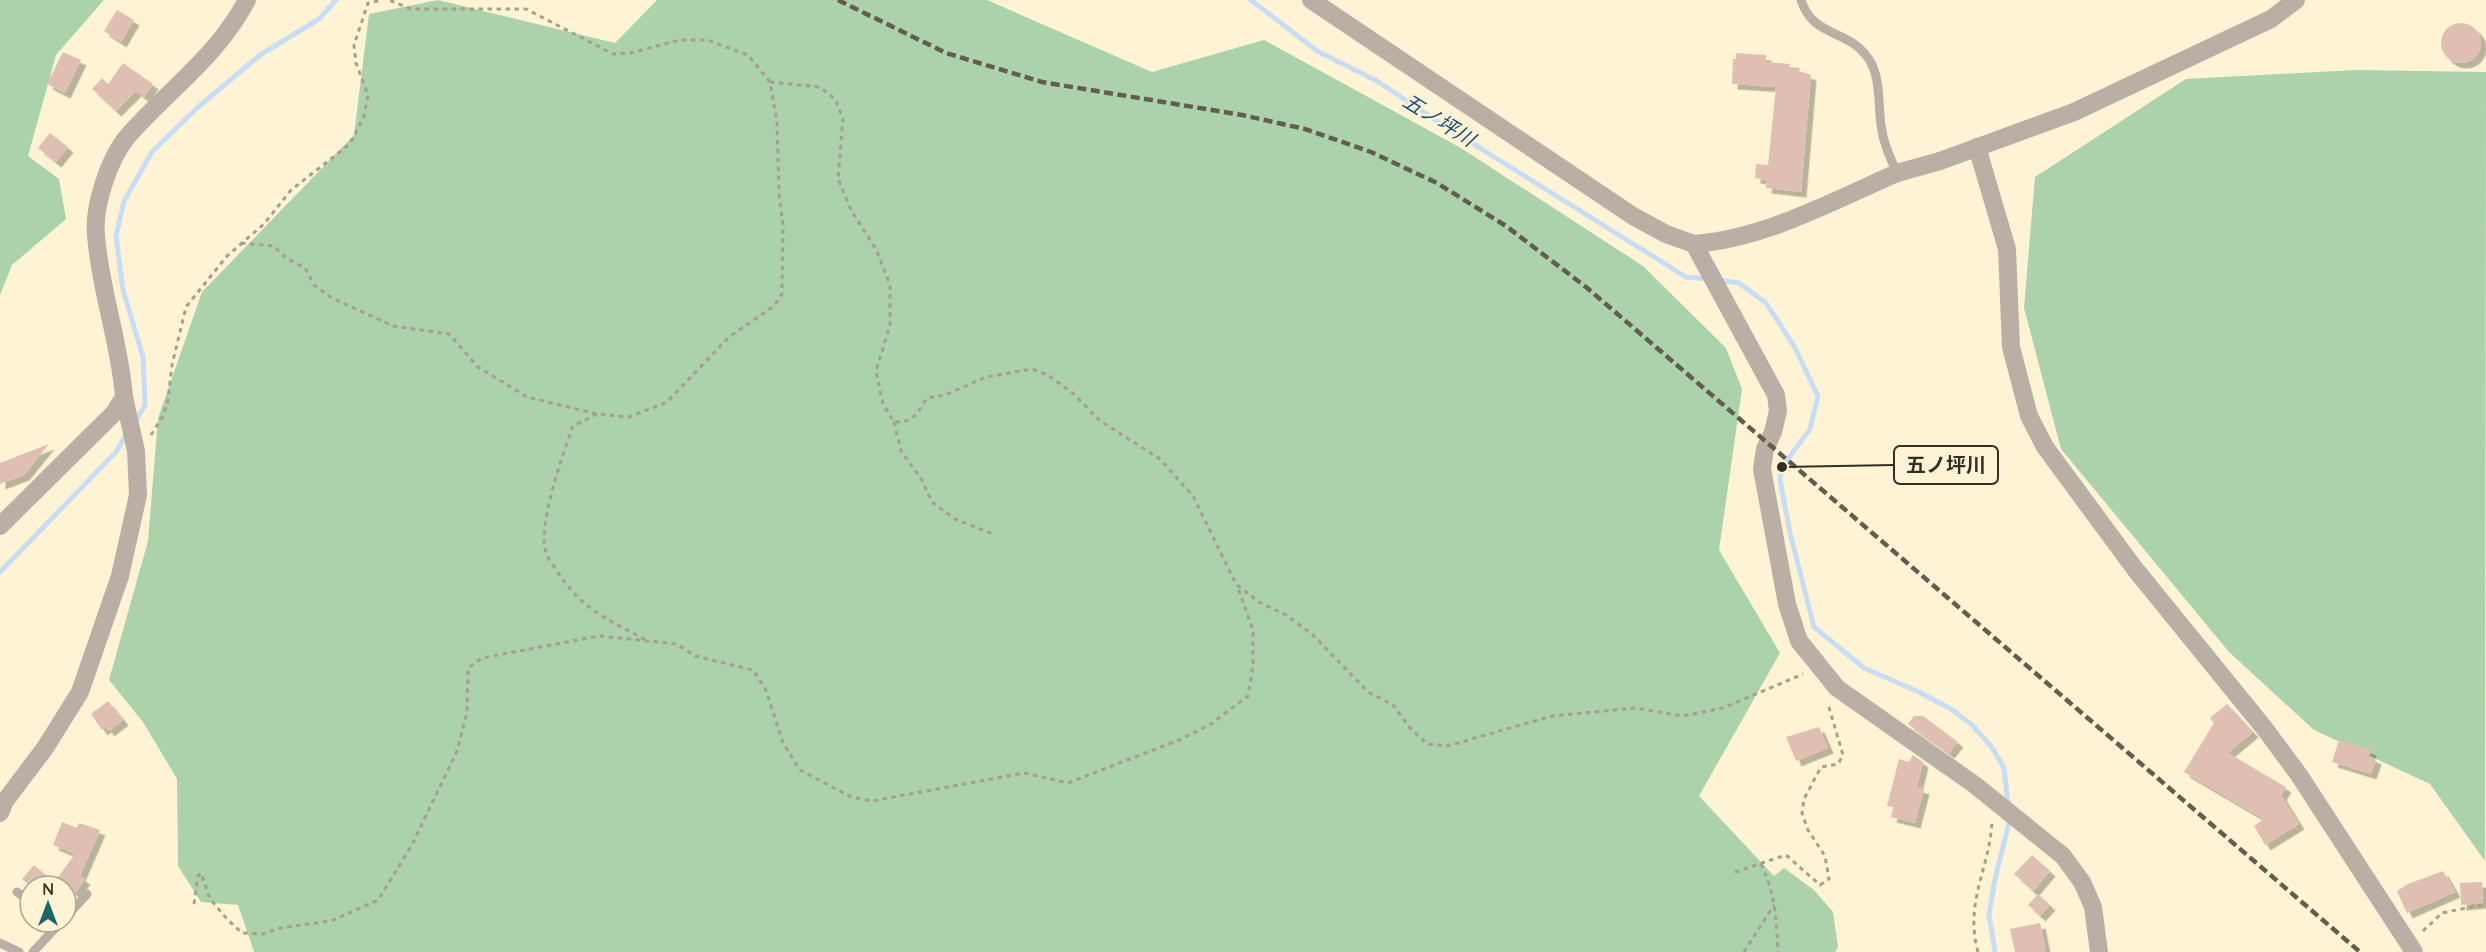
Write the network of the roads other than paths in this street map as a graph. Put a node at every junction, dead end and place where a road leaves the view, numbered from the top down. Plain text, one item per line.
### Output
1 (246, 0) edge
2 (1311, 0) edge
3 (1801, 0) edge
4 (2296, 0) edge
5 (1977, 147) junction
6 (1897, 173) junction
7 (1697, 252) junction
8 (124, 397) junction
9 (0, 526) edge
10 (0, 813) edge
11 (87, 894) dead end
12 (78, 903) edge
13 (49, 934) edge
14 (0, 943) edge
15 (2411, 949) edge
16 (19, 952) edge
17 (33, 952) edge
18 (2099, 952) edge

1 - 8 street
2 - 7 street
3 - 6 lane
4 - 5 street
5 - 6 street
5 - 15 street
6 - 7 street
7 - 18 street
8 - 9 street
8 - 10 street
11 - 12 lane
13 - 17 lane
14 - 16 lane

